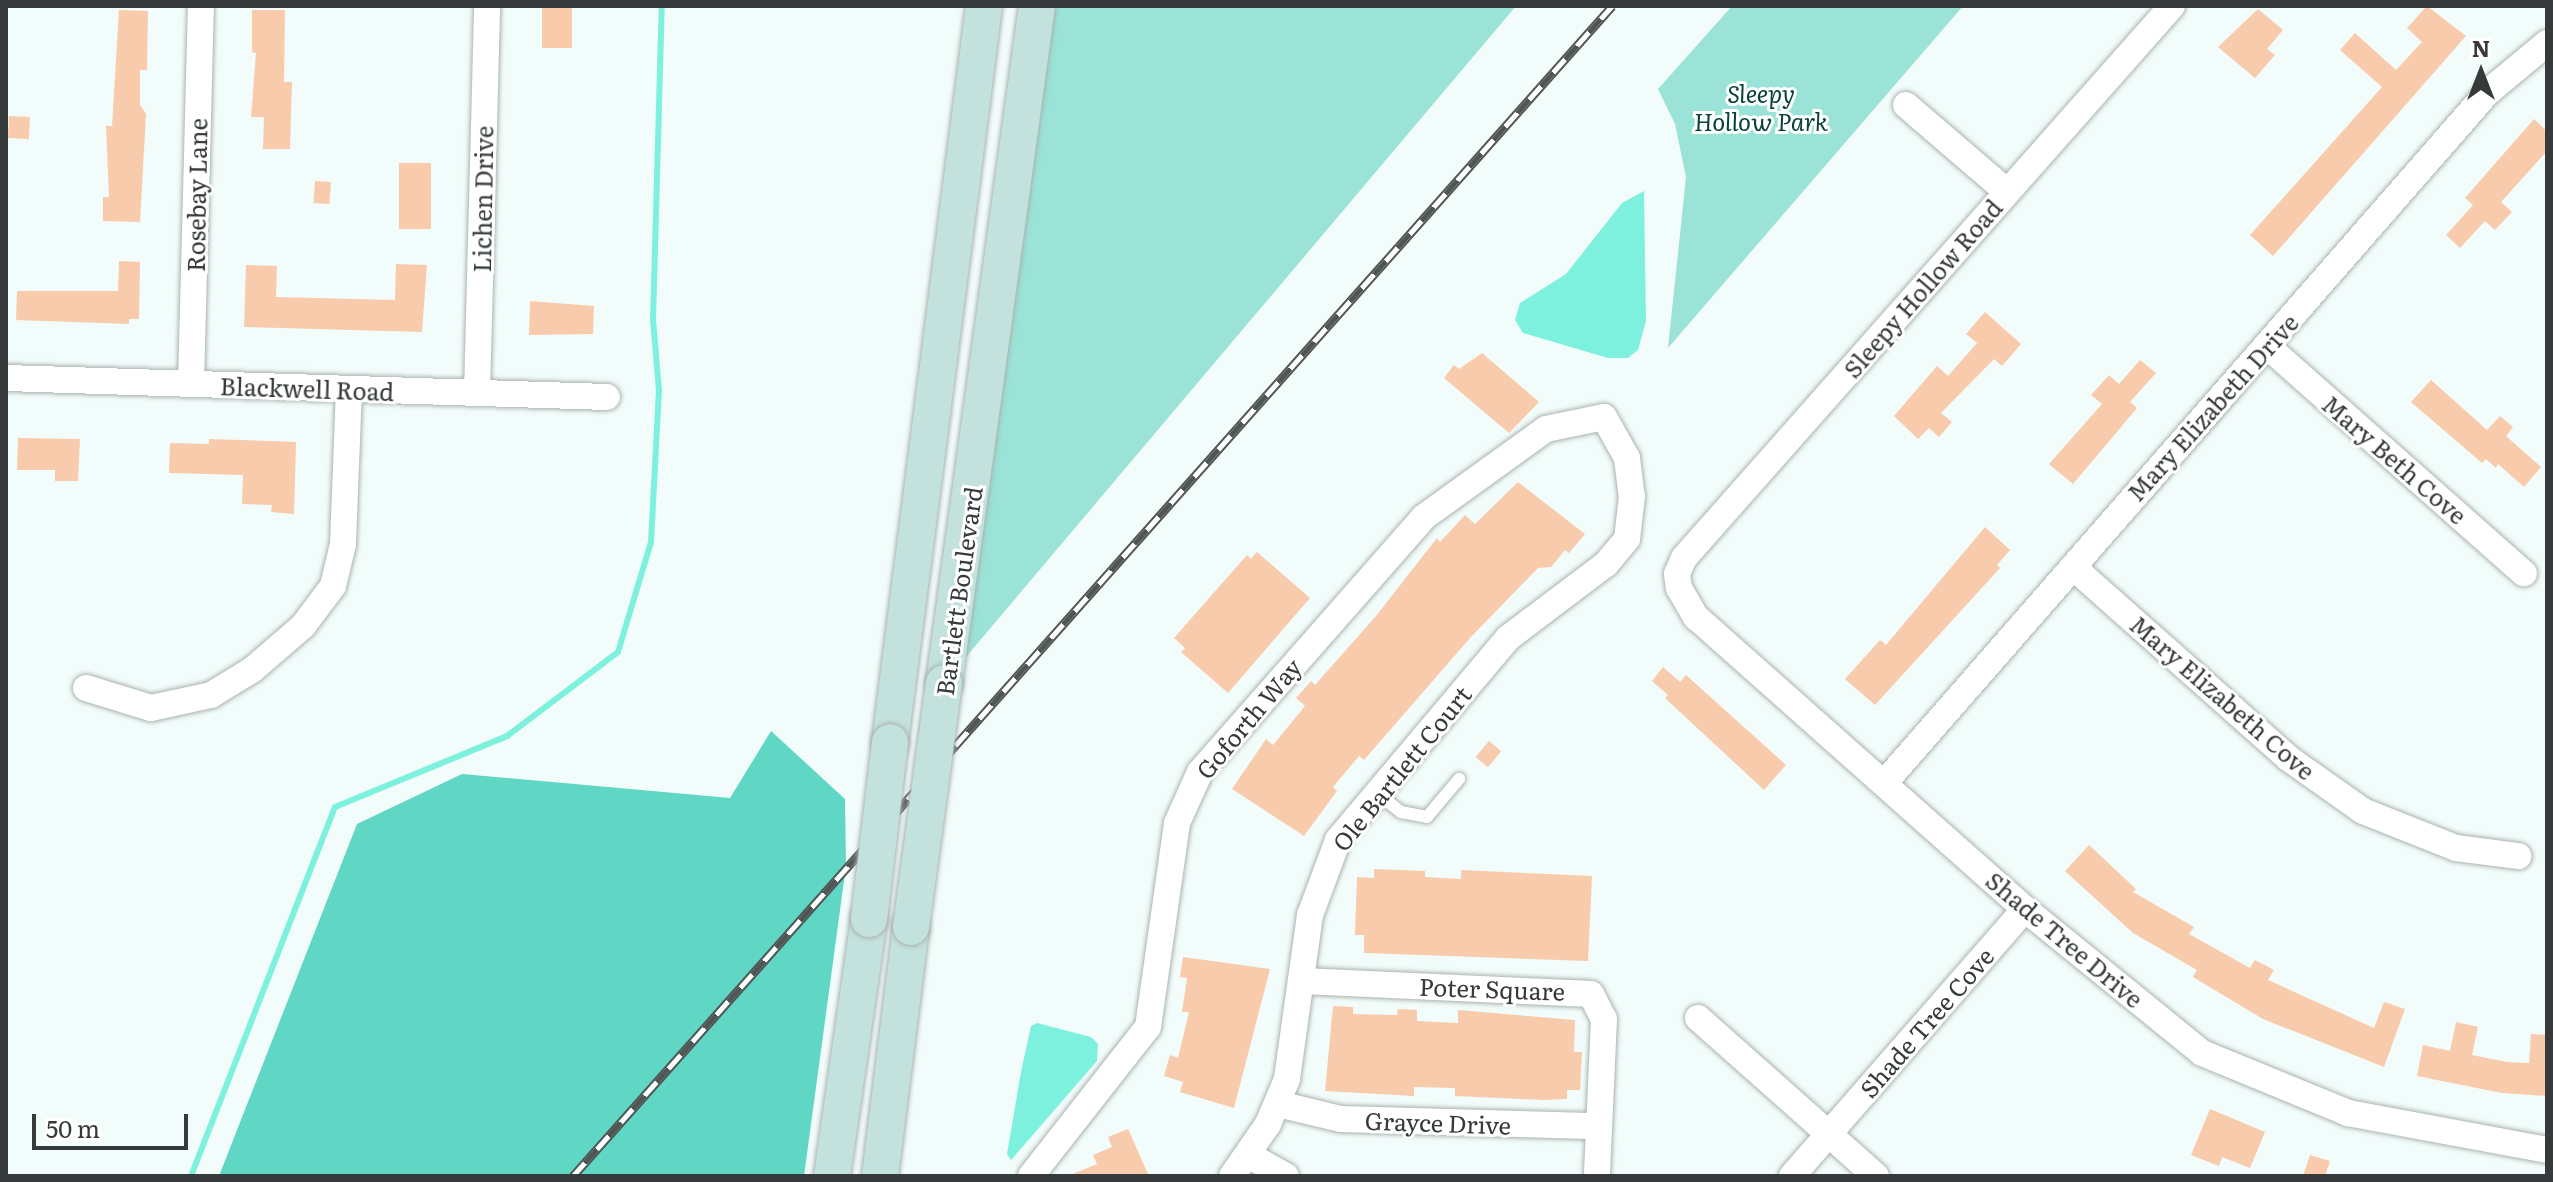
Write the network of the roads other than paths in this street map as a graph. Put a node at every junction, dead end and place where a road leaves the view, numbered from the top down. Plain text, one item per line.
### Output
1 (201, 6) edge
2 (487, 6) edge
3 (984, 6) edge
4 (1037, 6) edge
5 (2172, 6) edge
6 (2547, 43) edge
7 (1906, 105) dead end
8 (2007, 192) junction
9 (2267, 346) junction
10 (6, 378) edge
11 (191, 384) junction
12 (349, 389) junction
13 (477, 393) junction
14 (607, 397) dead end
15 (1604, 417) joint
16 (2073, 567) junction
17 (2524, 573) dead end
18 (1677, 574) joint
19 (86, 688) dead end
20 (1459, 779) dead end
21 (1886, 781) junction
22 (1376, 792) junction
23 (2518, 856) dead end
24 (2025, 909) junction
25 (1302, 981) junction
26 (1698, 1018) dead end
27 (1278, 1104) junction
28 (1599, 1126) junction
29 (1828, 1136) junction
30 (2547, 1150) edge
31 (1248, 1155) junction
32 (832, 1176) edge
33 (880, 1176) edge
34 (1031, 1176) edge
35 (1232, 1176) edge
36 (1286, 1176) edge
37 (1597, 1176) edge
38 (1792, 1176) edge
39 (1876, 1176) edge

1 - 11 street, Rosebay Lane
2 - 13 street, Lichen Drive
3 - 32 main road, Bartlett Boulevard, bridge
4 - 33 main road, Bartlett Boulevard, bridge
5 - 8 street, Sleepy Hollow Road
6 - 9 street, Mary Elizabeth Drive
7 - 8 street
8 - 18 street, Sleepy Hollow Road
9 - 16 street, Mary Elizabeth Drive
9 - 17 street, Mary Beth Cove
10 - 11 street, Blackwell Road
11 - 12 street, Blackwell Road
12 - 13 street, Blackwell Road
12 - 19 street
13 - 14 street, Blackwell Road
15 - 22 street, Ole Bartlett Court
15 - 34 street, Goforth Way
16 - 21 street, Mary Elizabeth Drive
16 - 23 street, Mary Elizabeth Cove
18 - 21 street, Shade Tree Drive
20 - 22 lane
21 - 24 street, Shade Tree Drive
22 - 25 street, Ole Bartlett Court
24 - 29 street, Shade Tree Cove
24 - 30 street, Shade Tree Drive
25 - 27 street, Ole Bartlett Court
25 - 28 street, Poter Square
26 - 29 street
27 - 28 street, Grayce Drive
27 - 31 street, Ole Bartlett Court
28 - 37 street, Poter Square
29 - 38 street, Shade Tree Cove
29 - 39 street
31 - 35 street, Ole Bartlett Court
31 - 36 street

